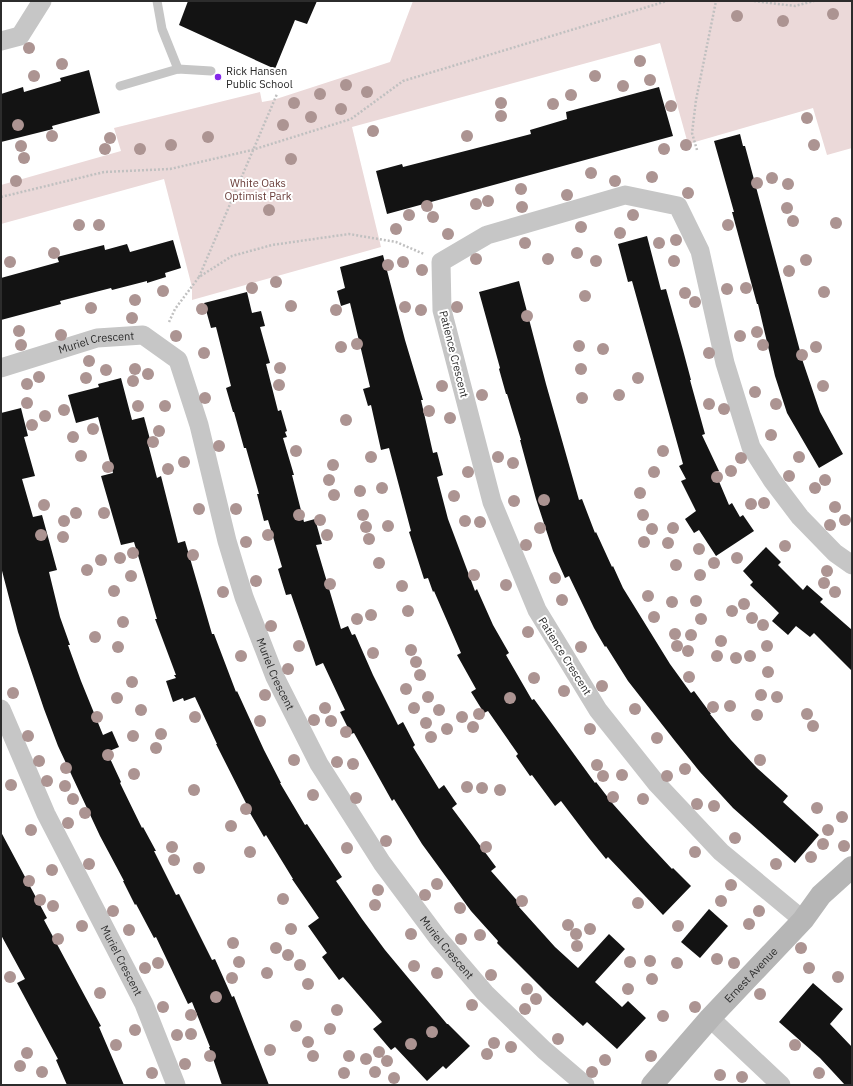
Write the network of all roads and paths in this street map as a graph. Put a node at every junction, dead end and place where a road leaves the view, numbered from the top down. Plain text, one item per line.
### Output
1 (42, 1) edge
2 (157, 1) edge
3 (667, 1) edge
4 (716, 1) edge
5 (754, 1) edge
6 (814, 1) edge
7 (1, 41) edge
8 (178, 69) junction
9 (211, 71) dead end
10 (120, 86) dead end
11 (276, 94) dead end
12 (252, 150) junction
13 (697, 150) dead end
14 (1, 197) edge
15 (441, 262) junction
16 (199, 277) junction
17 (169, 322) dead end
18 (1, 368) edge
19 (852, 565) edge
20 (1, 709) edge
21 (852, 867) edge
22 (803, 920) junction
23 (710, 1018) junction
24 (176, 1085) edge
25 (585, 1085) edge
26 (652, 1085) edge
27 (781, 1085) edge

1 - 7 street
2 - 8 lane
3 - 12 path
4 - 13 path
5 - 6 path
8 - 9 lane
8 - 10 lane
11 - 12 path
12 - 14 path
12 - 16 path
15 - 16 path
15 - 19 street
15 - 22 street, Patience Crescent
16 - 17 path
18 - 25 street, Muriel Crescent
20 - 24 street, Muriel Crescent
21 - 22 street, Ernest Avenue
22 - 23 street, Ernest Avenue
23 - 26 street, Ernest Avenue
23 - 27 street

